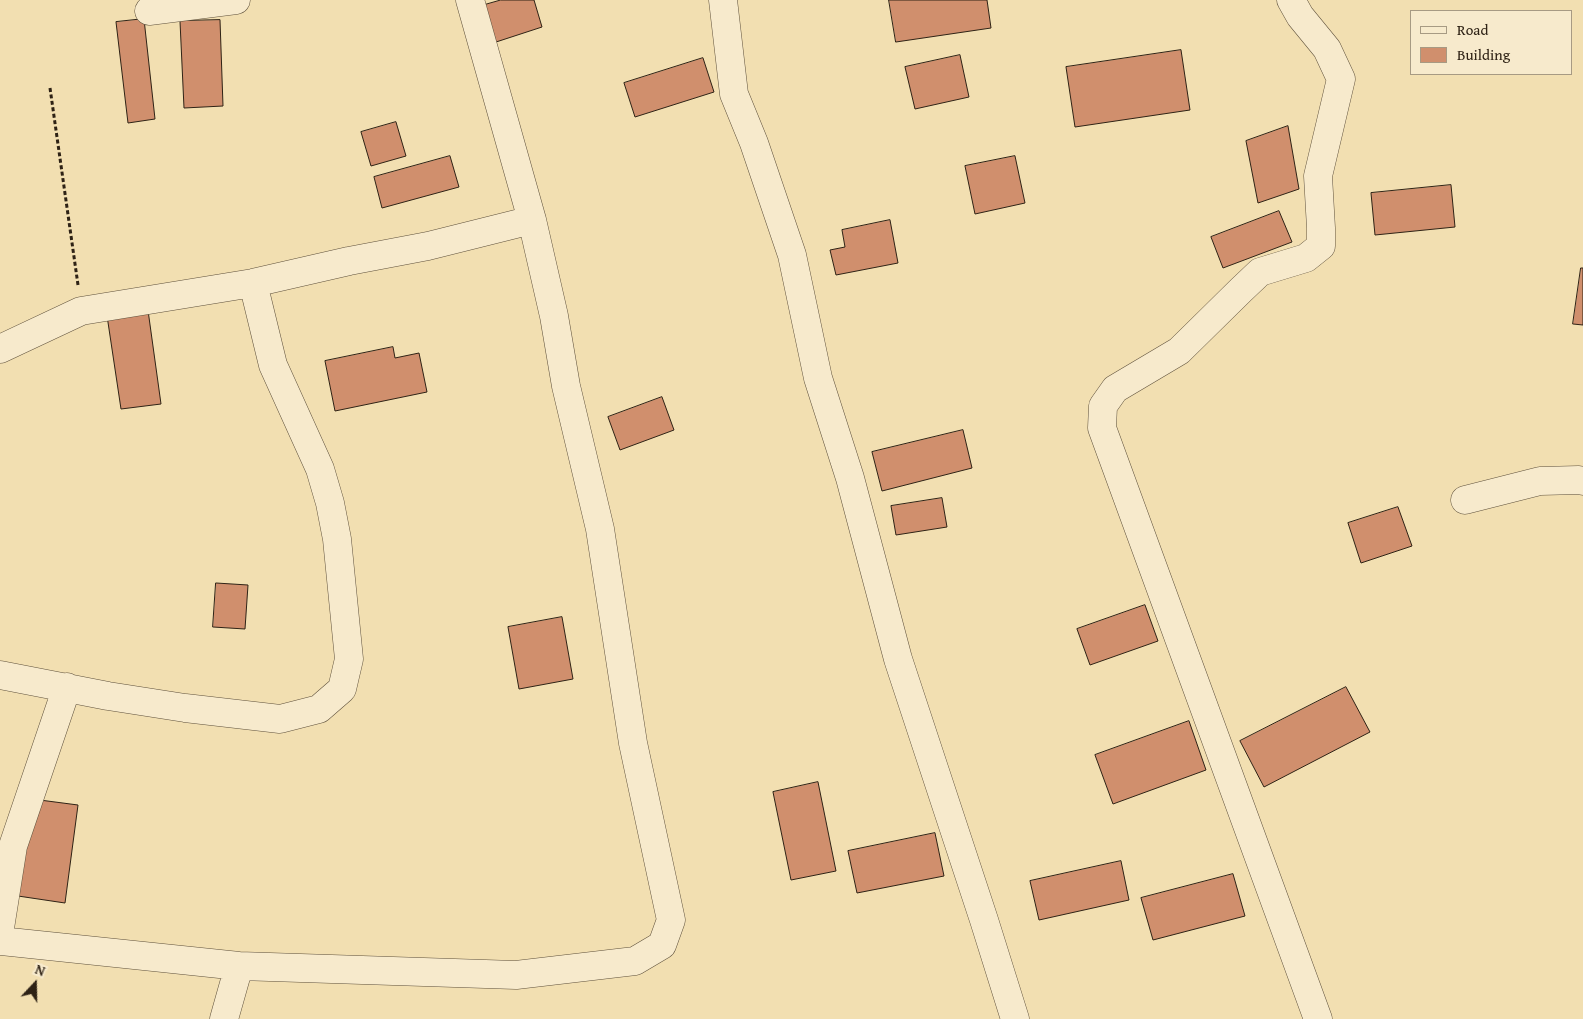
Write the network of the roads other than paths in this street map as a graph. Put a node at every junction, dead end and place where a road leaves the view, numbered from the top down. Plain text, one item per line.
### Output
1 (236, 0) edge
2 (470, 0) edge
3 (723, 0) edge
4 (1291, 0) edge
5 (149, 11) dead end
6 (532, 220) junction
7 (253, 283) junction
8 (0, 349) edge
9 (1583, 481) edge
10 (1466, 500) dead end
11 (0, 675) edge
12 (67, 687) junction
13 (0, 928) edge
14 (0, 942) edge
15 (239, 966) junction
16 (224, 1019) edge
17 (1015, 1019) edge
18 (1318, 1019) edge

1 - 5 street
2 - 6 street
3 - 17 street
4 - 18 street
6 - 7 street
6 - 15 street
7 - 8 street
7 - 12 street
9 - 10 street
11 - 12 street
12 - 13 street
14 - 15 street
15 - 16 street

